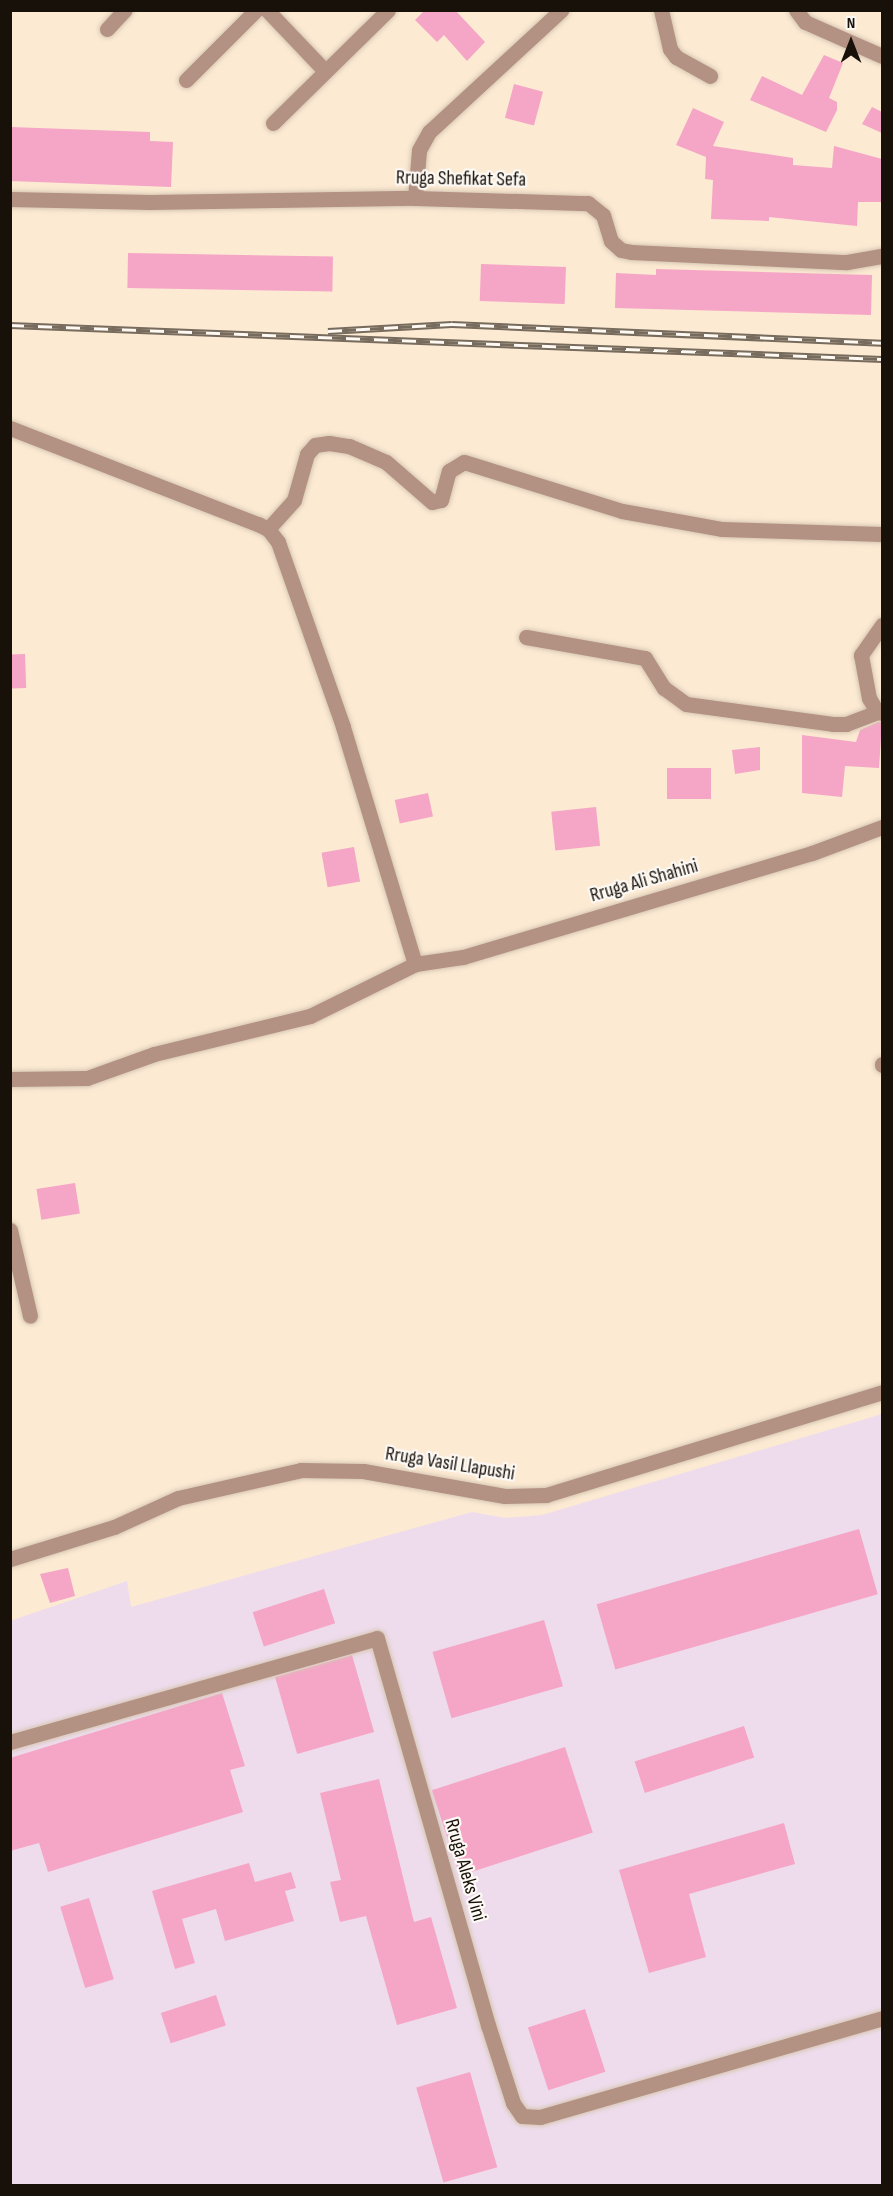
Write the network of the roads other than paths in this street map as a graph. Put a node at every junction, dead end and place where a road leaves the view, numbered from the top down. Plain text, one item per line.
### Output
1 (125, 10) edge
2 (256, 10) edge
3 (267, 10) edge
4 (388, 10) edge
5 (561, 10) edge
6 (661, 10) edge
7 (796, 10) edge
8 (107, 29) dead end
9 (882, 57) edge
10 (325, 71) junction
11 (710, 75) dead end
12 (186, 80) dead end
13 (273, 123) dead end
14 (416, 198) junction
15 (10, 199) edge
16 (882, 256) edge
17 (10, 428) edge
18 (268, 529) junction
19 (882, 534) edge
20 (882, 625) edge
21 (526, 637) dead end
22 (880, 712) edge
23 (882, 827) edge
24 (415, 964) junction
25 (10, 1079) edge
26 (10, 1230) edge
27 (30, 1316) dead end
28 (882, 1392) edge
29 (10, 1559) edge
30 (10, 1742) edge
31 (882, 2018) edge

1 - 8 street
2 - 12 street
3 - 10 street
4 - 10 street
5 - 14 street
6 - 11 street
7 - 9 street
10 - 13 street
14 - 15 street, Rruga Shefikat Sefa
14 - 16 street, Rruga Shefikat Sefa
17 - 18 street
18 - 19 street
18 - 24 street
20 - 22 street
21 - 22 street
23 - 24 street, Rruga Ali Shahini
24 - 25 street, Rruga Ali Shahini
26 - 27 street
28 - 29 street, Rruga Vasil Llapushi
30 - 31 street, Rruga Aleks Vini

